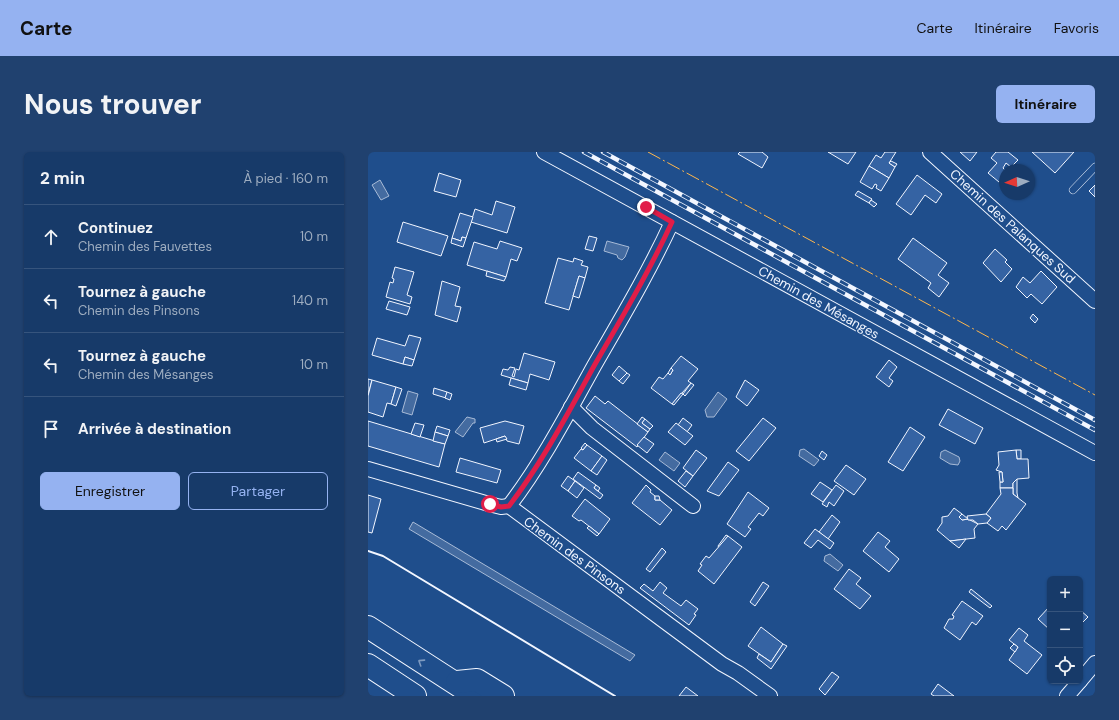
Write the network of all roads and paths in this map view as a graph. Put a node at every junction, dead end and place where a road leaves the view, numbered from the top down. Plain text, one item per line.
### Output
1 (544, 152) edge
2 (930, 152) edge
3 (1095, 167) edge
4 (1073, 190) dead end
5 (672, 222) junction
6 (1095, 301) edge
7 (571, 407) junction
8 (1095, 452) edge
9 (368, 469) edge
10 (509, 506) junction
11 (693, 506) dead end
12 (368, 627) edge
13 (1095, 663) edge
14 (368, 665) edge
15 (1083, 677) edge
16 (454, 683) junction
17 (1077, 684) edge
18 (415, 696) edge
19 (475, 696) edge
20 (503, 696) edge
21 (770, 696) edge
22 (1067, 696) edge

1 - 5 street, Chemin des Mésanges
2 - 6 street, Chemin des Palanques Sud
3 - 4 lane
5 - 7 street
5 - 8 street, Chemin des Mésanges
7 - 10 street
7 - 11 street
9 - 10 street
10 - 21 street, Chemin des Pinsons
16 -> 12 highway
13 - 15 street
14 - 18 highway
16 - 19 highway
16 - 20 highway
17 - 22 street

